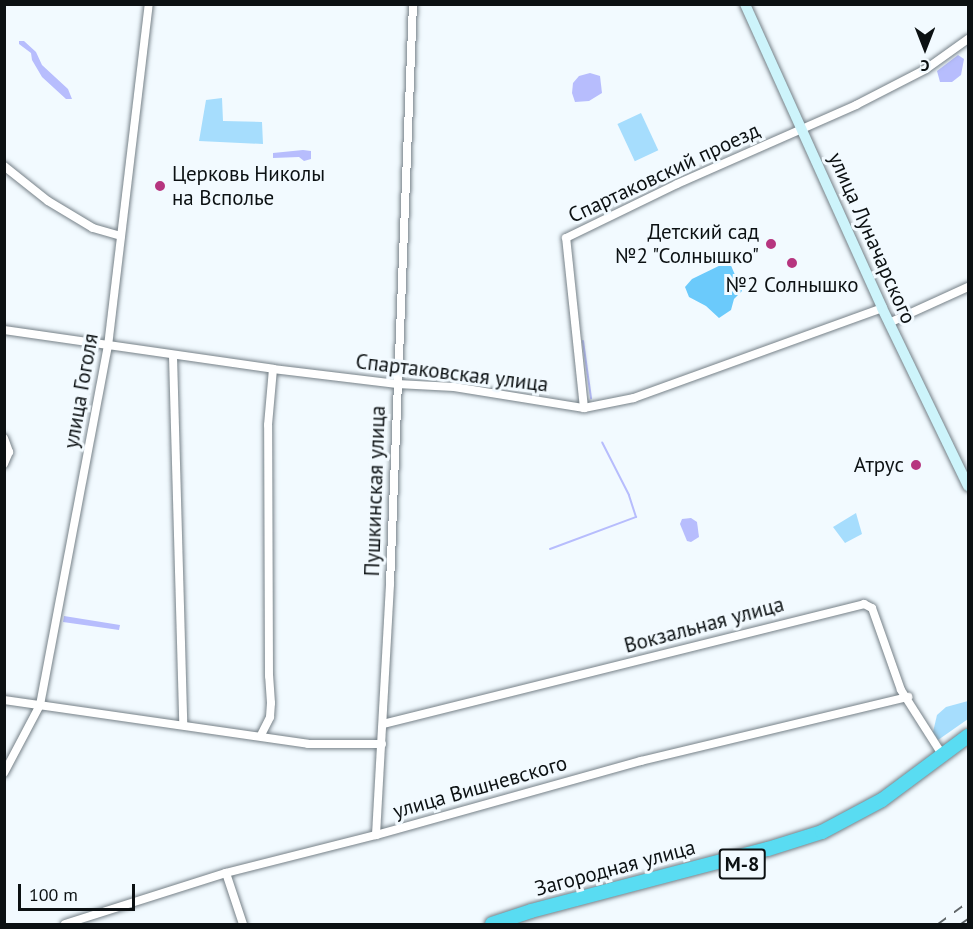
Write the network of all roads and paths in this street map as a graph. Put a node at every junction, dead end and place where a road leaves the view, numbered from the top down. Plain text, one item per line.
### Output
1 (149, 4) edge
2 (413, 4) edge
3 (745, 4) edge
4 (969, 39) edge
5 (801, 130) junction
6 (4, 166) edge
7 (121, 236) junction
8 (969, 287) edge
9 (882, 308) junction
10 (889, 323) junction
11 (4, 330) edge
12 (108, 346) junction
13 (173, 356) junction
14 (273, 369) junction
15 (397, 384) junction
16 (584, 408) junction
17 (4, 438) edge
18 (4, 464) edge
19 (969, 486) edge
20 (908, 698) junction
21 (4, 700) edge
22 (40, 705) junction
23 (183, 724) junction
24 (383, 724) junction
25 (261, 735) junction
26 (969, 736) edge
27 (382, 744) junction
28 (969, 746) edge
29 (943, 756) junction
30 (4, 773) edge
31 (376, 835) junction
32 (225, 873) junction
33 (65, 924) edge
34 (243, 924) edge
35 (492, 924) edge
36 (515, 924) edge

1 - 7 street, улица Гоголя
2 - 15 street, Пушкинская улица
3 - 5 street, улица Луначарского
4 - 5 street
5 - 9 street, улица Луначарского
5 - 16 street, Спартаковский проезд
6 - 7 street
7 - 12 street, улица Гоголя
8 - 10 street
9 - 10 street, улица Луначарского
9 - 16 street, Спартаковская улица
10 - 19 street, улица Луначарского
11 - 12 street, Спартаковская улица
12 - 13 street, Спартаковская улица
12 - 22 street, улица Гоголя
13 - 14 street, Спартаковская улица
13 - 23 street
14 - 15 street, Спартаковская улица
14 - 25 street
15 - 16 street, Спартаковская улица
15 - 24 street, Пушкинская улица
17 - 18 street
20 - 24 street, Вокзальная улица
20 - 29 street, Вокзальная улица
20 - 31 street, улица Вишневского
21 - 22 street
22 - 23 street
22 - 30 street, улица Гоголя
23 - 25 street
24 - 27 street, Пушкинская улица
25 - 27 street
26 - 29 highway, Загородная улица / М-8
27 - 31 street, Пушкинская улица
28 - 36 highway, Загородная улица / М-8
29 - 35 highway, Загородная улица / М-8
31 - 32 street, улица Вишневского
32 - 33 street, улица Вишневского
32 - 34 street

